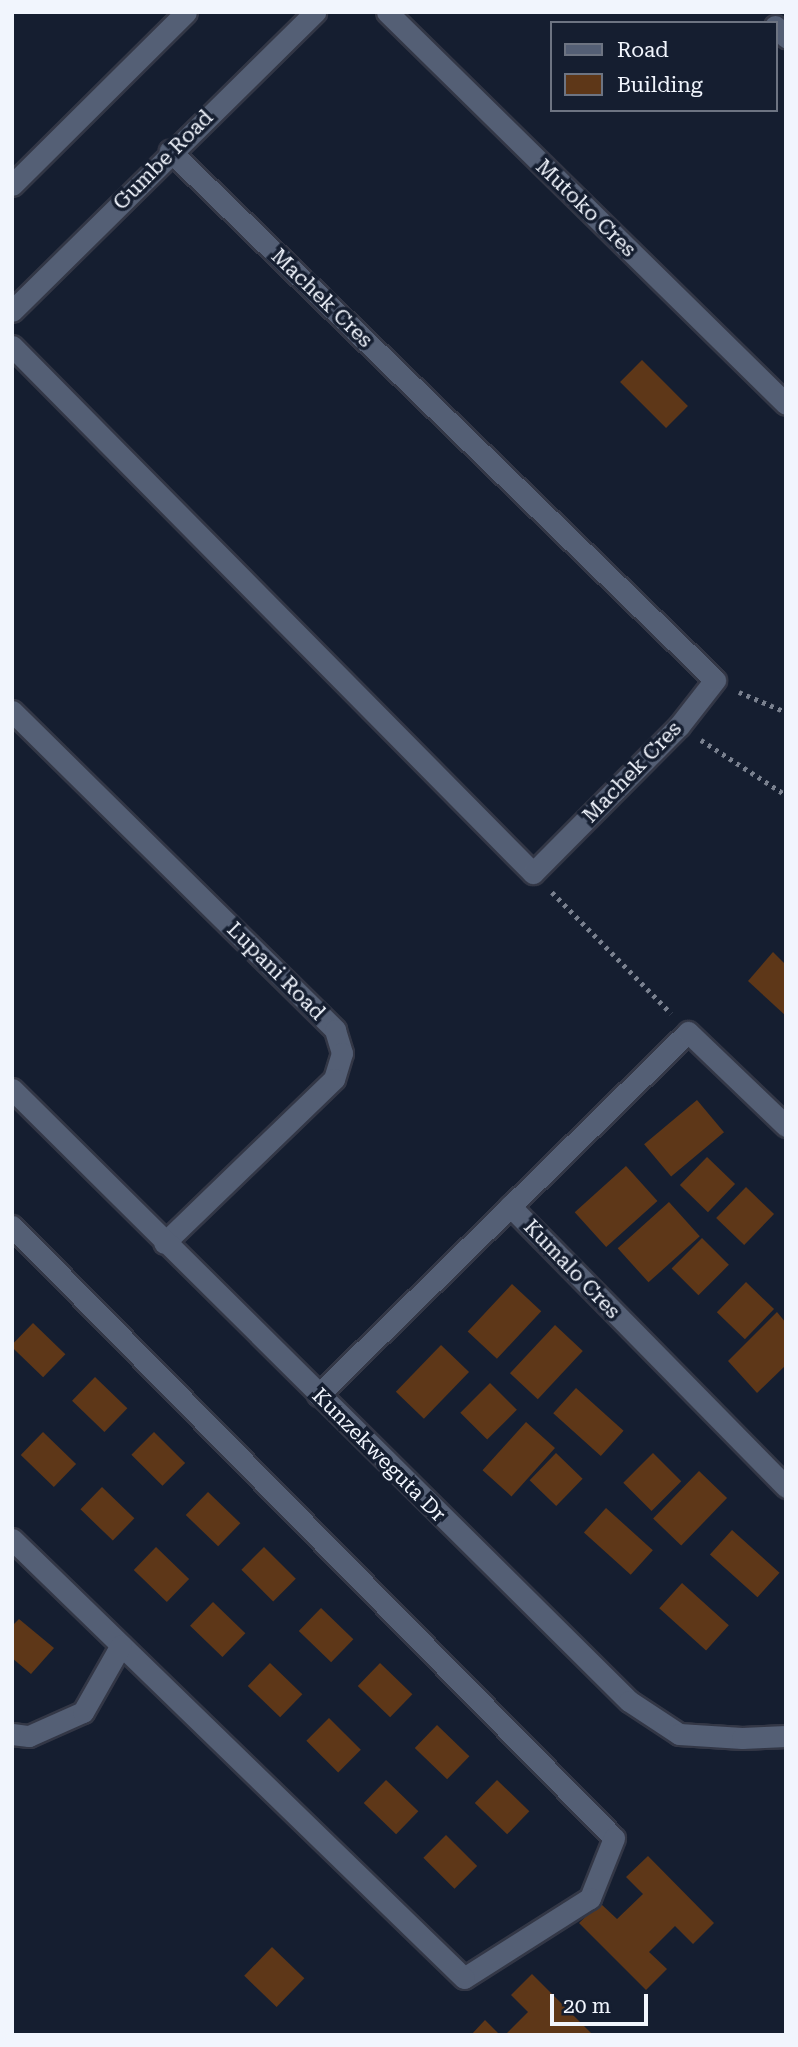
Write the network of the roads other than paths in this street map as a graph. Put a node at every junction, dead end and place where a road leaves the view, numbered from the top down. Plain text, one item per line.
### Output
1 (186, 12) edge
2 (315, 12) edge
3 (387, 12) edge
4 (170, 151) junction
5 (12, 186) edge
6 (12, 311) edge
7 (12, 346) edge
8 (786, 404) edge
9 (12, 711) edge
10 (12, 1089) edge
11 (786, 1126) edge
12 (510, 1206) junction
13 (12, 1226) edge
14 (164, 1243) junction
15 (318, 1395) junction
16 (786, 1487) edge
17 (12, 1539) edge
18 (121, 1645) junction
19 (12, 1734) edge
20 (786, 1736) edge

1 - 5 street
2 - 4 street, Gumbe Road
3 - 8 street, Mutoko Cres
4 - 6 street, Gumbe Road
4 - 7 street, Machek Cres
9 - 14 street, Lupani Road
10 - 14 street, Kunzekweguta Dr
11 - 12 street, Kumalo Cres
12 - 15 street
12 - 16 street, Kumalo Cres
13 - 18 street
14 - 15 street, Kunzekweguta Dr
15 - 20 street, Kunzekweguta Dr
17 - 18 street
18 - 19 street

